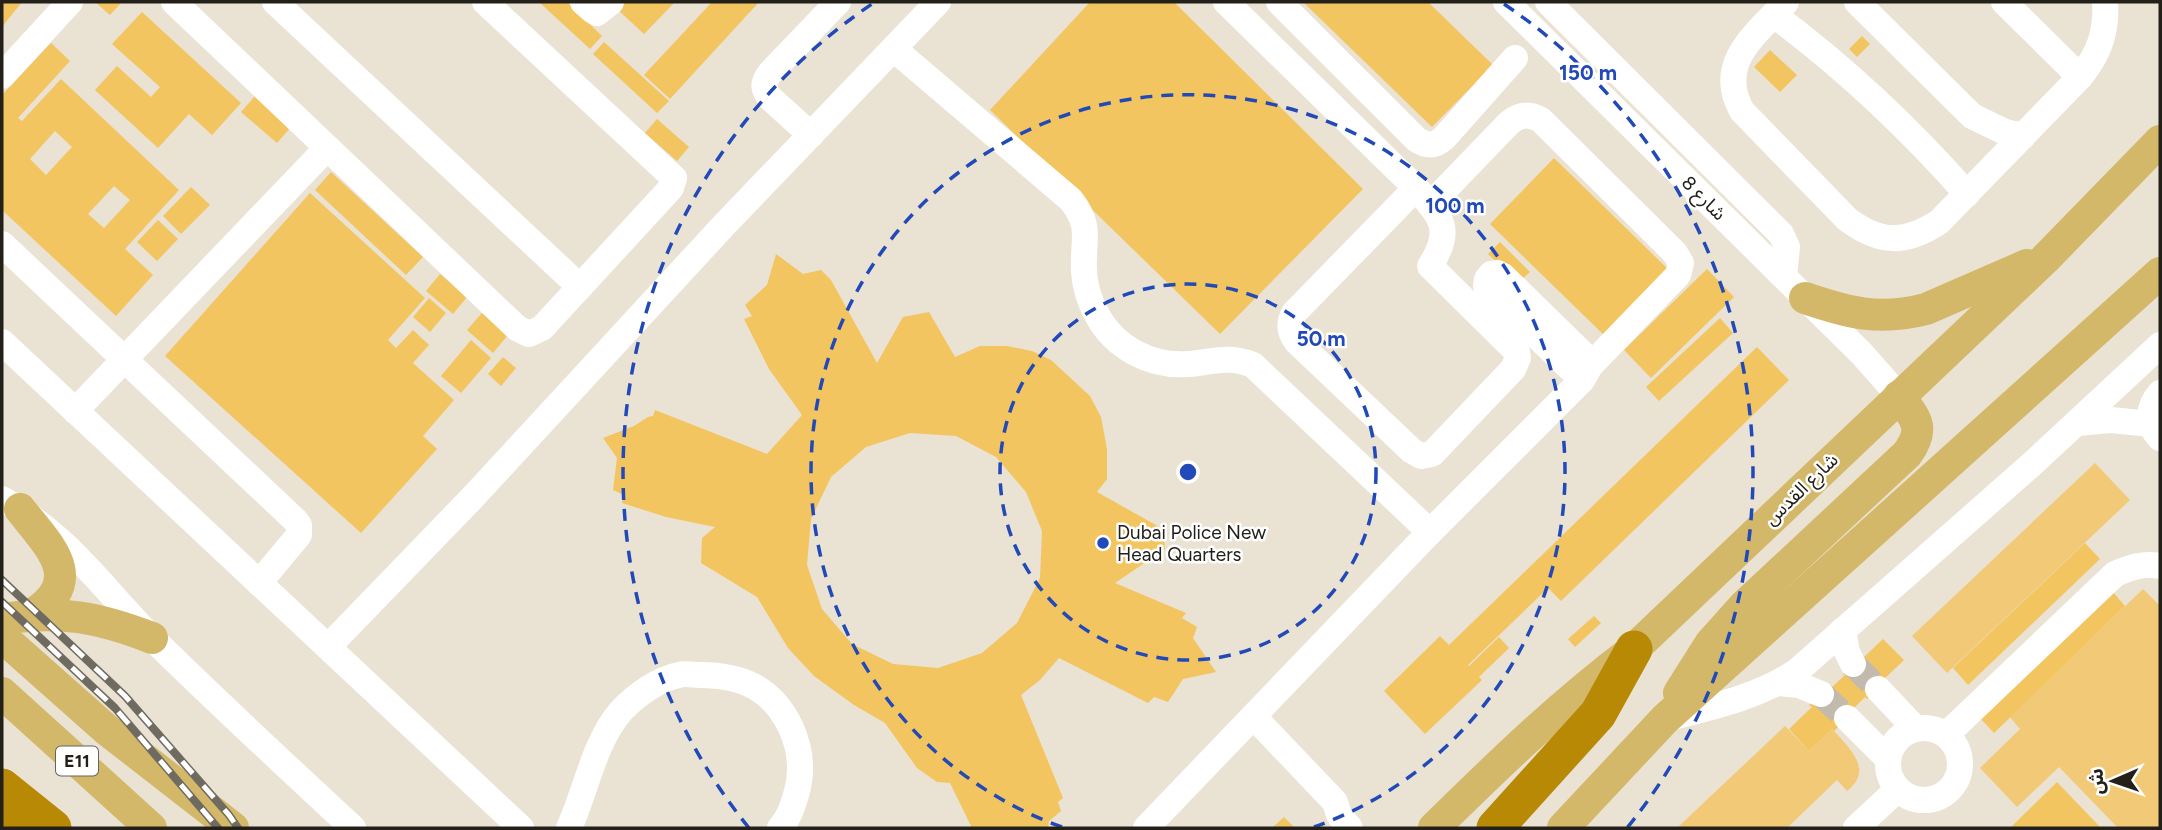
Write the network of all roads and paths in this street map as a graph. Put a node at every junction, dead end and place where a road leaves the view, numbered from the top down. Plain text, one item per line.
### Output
1 (70, 2) edge
2 (174, 2) edge
3 (275, 2) edge
4 (485, 2) edge
5 (583, 2) edge
6 (611, 2) edge
7 (838, 2) edge
8 (938, 2) edge
9 (1226, 2) edge
10 (1279, 2) edge
11 (1506, 2) edge
12 (1548, 2) edge
13 (1857, 2) edge
14 (2004, 2) edge
15 (2105, 2) edge
16 (1780, 8) edge
17 (894, 49) junction
18 (1516, 58) dead end
19 (2, 76) edge
20 (2080, 77) junction
21 (811, 135) junction
22 (2023, 136) junction
23 (2160, 141) edge
24 (327, 148) junction
25 (1967, 194) junction
26 (1423, 196) junction
27 (2, 244) edge
28 (2045, 259) junction
29 (2160, 273) edge
30 (579, 287) junction
31 (1794, 287) junction
32 (2, 342) edge
33 (2160, 345) edge
34 (125, 359) junction
35 (2160, 393) edge
36 (1899, 396) junction
37 (75, 411) junction
38 (2077, 423) junction
39 (2156, 431) edge
40 (11, 504) edge
41 (1430, 532) junction
42 (2160, 566) edge
43 (260, 583) junction
44 (33, 614) junction
45 (2, 619) edge
46 (1843, 630) junction
47 (2, 637) edge
48 (152, 638) junction
49 (328, 648) junction
50 (1634, 649) junction
51 (1853, 664) tunnel mouth
52 (1779, 683) junction
53 (1878, 689) tunnel mouth
54 (2, 693) edge
55 (1821, 694) tunnel mouth
56 (1254, 717) junction
57 (1847, 718) tunnel mouth
58 (1665, 719) junction
59 (1915, 728) junction
60 (1946, 735) junction
61 (1888, 758) junction
62 (2, 787) edge
63 (1898, 789) junction
64 (1335, 802) junction
65 (2, 825) edge
66 (6, 828) edge
67 (53, 828) edge
68 (151, 828) edge
69 (233, 828) edge
70 (352, 828) edge
71 (521, 828) edge
72 (569, 828) edge
73 (780, 828) edge
74 (1146, 828) edge
75 (1350, 828) edge
76 (1370, 828) edge
77 (1434, 828) edge
78 (1495, 828) edge
79 (1563, 828) edge
80 (1856, 828) edge

1 - 19 street
2 - 24 street
3 - 30 street
4 - 30 street
5 - 6 street
7 - 21 street
8 - 17 street
9 - 26 street
10 - 18 street
11 - 31 street, شارع 8
12 - 31 street
13 - 22 street
14 - 20 street
15 - 20 street
16 - 25 street
16 - 25 street
17 - 21 street
17 - 41 street
20 - 22 street
21 - 49 street
22 - 25 street
23 - 28 main road, شارع القدس
24 - 30 street
24 - 34 street
26 - 26 street
26 - 41 street
27 - 34 street
28 - 31 main road
28 - 36 main road, شارع القدس
29 - 58 main road
31 - 36 street, شارع 8
32 - 37 street
33 - 38 street
34 - 37 street
34 - 43 street
35 - 39 street
36 - 50 main road, شارع القدس
36 - 58 main road
37 - 43 street
38 - 39 street
38 - 46 street
40 - 44 main road
40 - 48 street
41 - 56 street
42 - 60 street
43 - 49 street
44 - 45 main road
44 - 48 main road
46 - 51 street
46 - 52 street
47 - 69 main road
48 - 70 street
49 - 71 street
50 - 77 main road, شارع القدس
50 - 78 highway
52 - 55 street
52 - 58 street
53 - 59 street
54 - 68 main road, E11
56 - 64 street
56 - 74 street
57 - 61 street
58 - 79 main road
59 - 60 street
59 - 61 street
60 - 63 street
61 - 63 street
62 - 67 highway
63 - 80 street
64 - 75 street
64 - 76 street
65 - 66 highway
72 - 73 street

